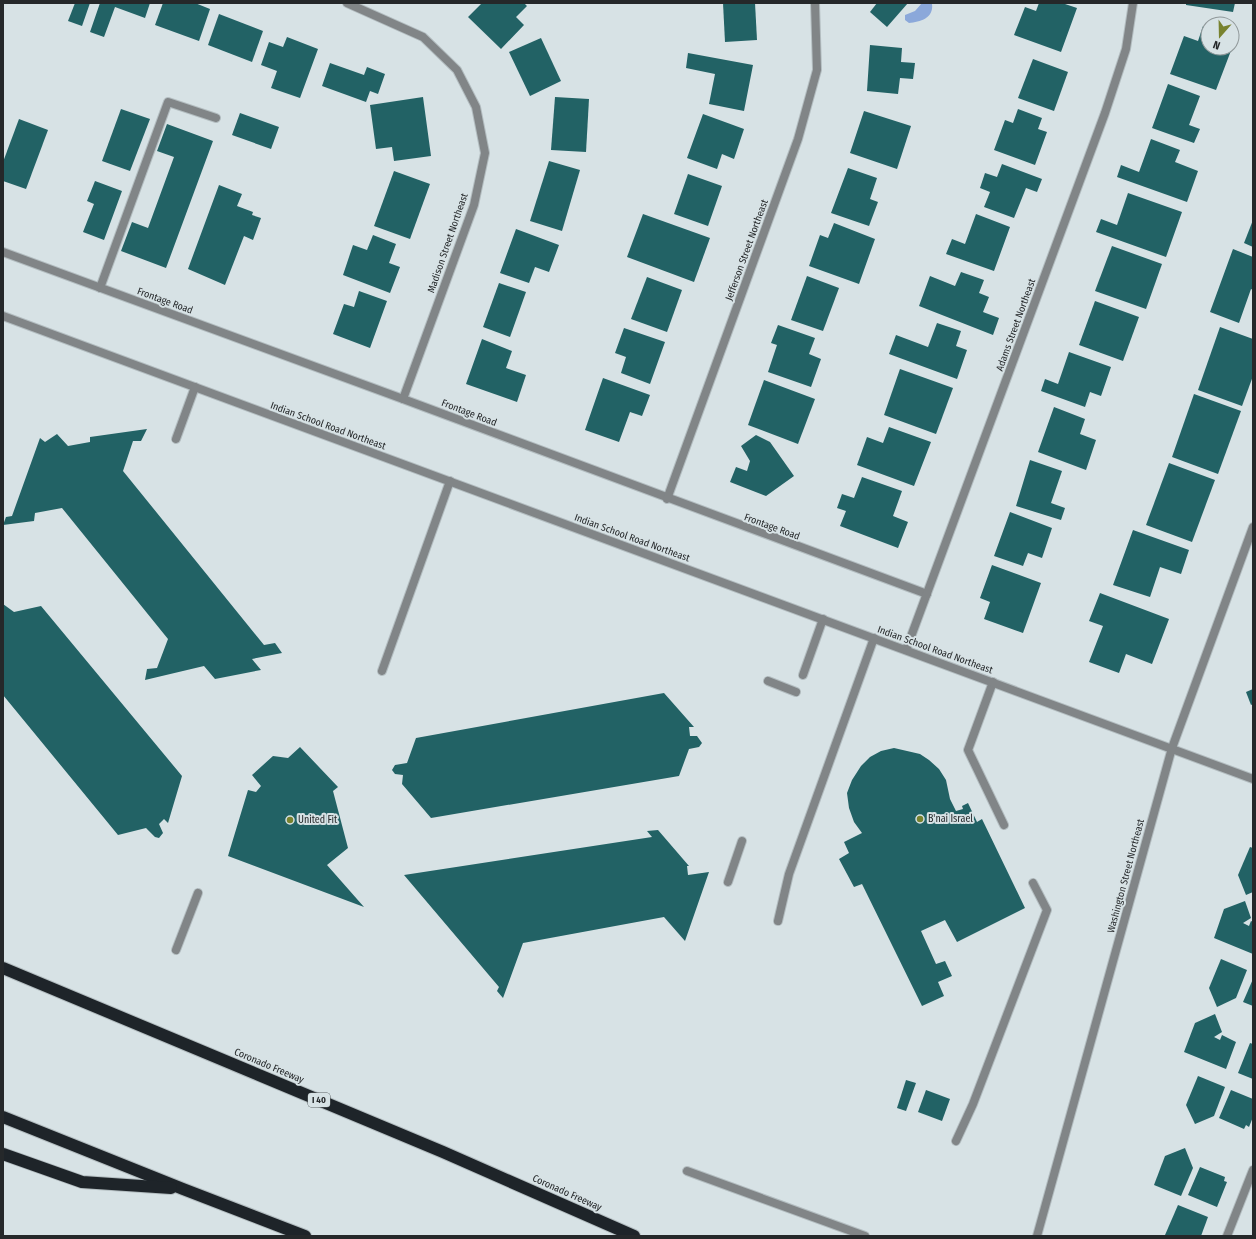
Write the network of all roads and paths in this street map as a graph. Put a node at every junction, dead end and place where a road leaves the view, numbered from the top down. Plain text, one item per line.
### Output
1 (347, 3) edge
2 (815, 3) edge
3 (1133, 3) edge
4 (216, 118) dead end
5 (3, 252) edge
6 (100, 288) junction
7 (3, 316) edge
8 (195, 387) junction
9 (403, 398) junction
10 (176, 439) dead end
11 (450, 481) junction
12 (667, 499) junction
13 (1253, 527) edge
14 (927, 594) junction
15 (823, 619) junction
16 (874, 638) junction
17 (906, 650) junction
18 (382, 672) dead end
19 (802, 675) dead end
20 (768, 680) dead end
21 (993, 682) junction
22 (796, 692) dead end
23 (1172, 748) junction
24 (1253, 779) edge
25 (1004, 826) dead end
26 (742, 842) dead end
27 (728, 882) dead end
28 (1032, 883) dead end
29 (198, 894) dead end
30 (778, 921) dead end
31 (176, 950) dead end
32 (3, 968) edge
33 (3, 1117) edge
34 (956, 1141) dead end
35 (3, 1154) edge
36 (1253, 1170) edge
37 (687, 1171) dead end
38 (183, 1189) junction
39 (306, 1236) edge
40 (634, 1236) edge
41 (865, 1236) edge
42 (1037, 1236) edge
43 (1227, 1236) edge

1 - 9 street, Madison Street Northeast
2 - 12 street, Jefferson Street Northeast
3 - 14 street, Adams Street Northeast
4 - 6 street
5 - 6 street, Frontage Road
6 - 9 street, Frontage Road
7 - 8 street, Indian School Road Northeast
8 - 10 street
8 - 11 street, Indian School Road Northeast
9 - 12 street, Frontage Road
11 - 15 street, Indian School Road Northeast
11 - 18 street
12 - 14 street, Frontage Road
13 - 23 street, Washington Street Northeast
14 - 17 street, Adams Street Northeast
15 - 16 street, Indian School Road Northeast
15 - 19 street
16 - 17 street, Indian School Road Northeast
16 - 30 street
17 - 21 street, Indian School Road Northeast
20 - 22 street
21 - 23 street, Indian School Road Northeast
21 - 25 street
23 - 24 street, Indian School Road Northeast
23 - 42 street, Washington Street Northeast
26 - 27 street
28 - 34 street
29 - 31 street
32 - 40 highway, Coronado Freeway / I 40
33 - 38 highway
35 - 38 highway
36 - 43 street
37 - 41 street
38 - 39 highway

